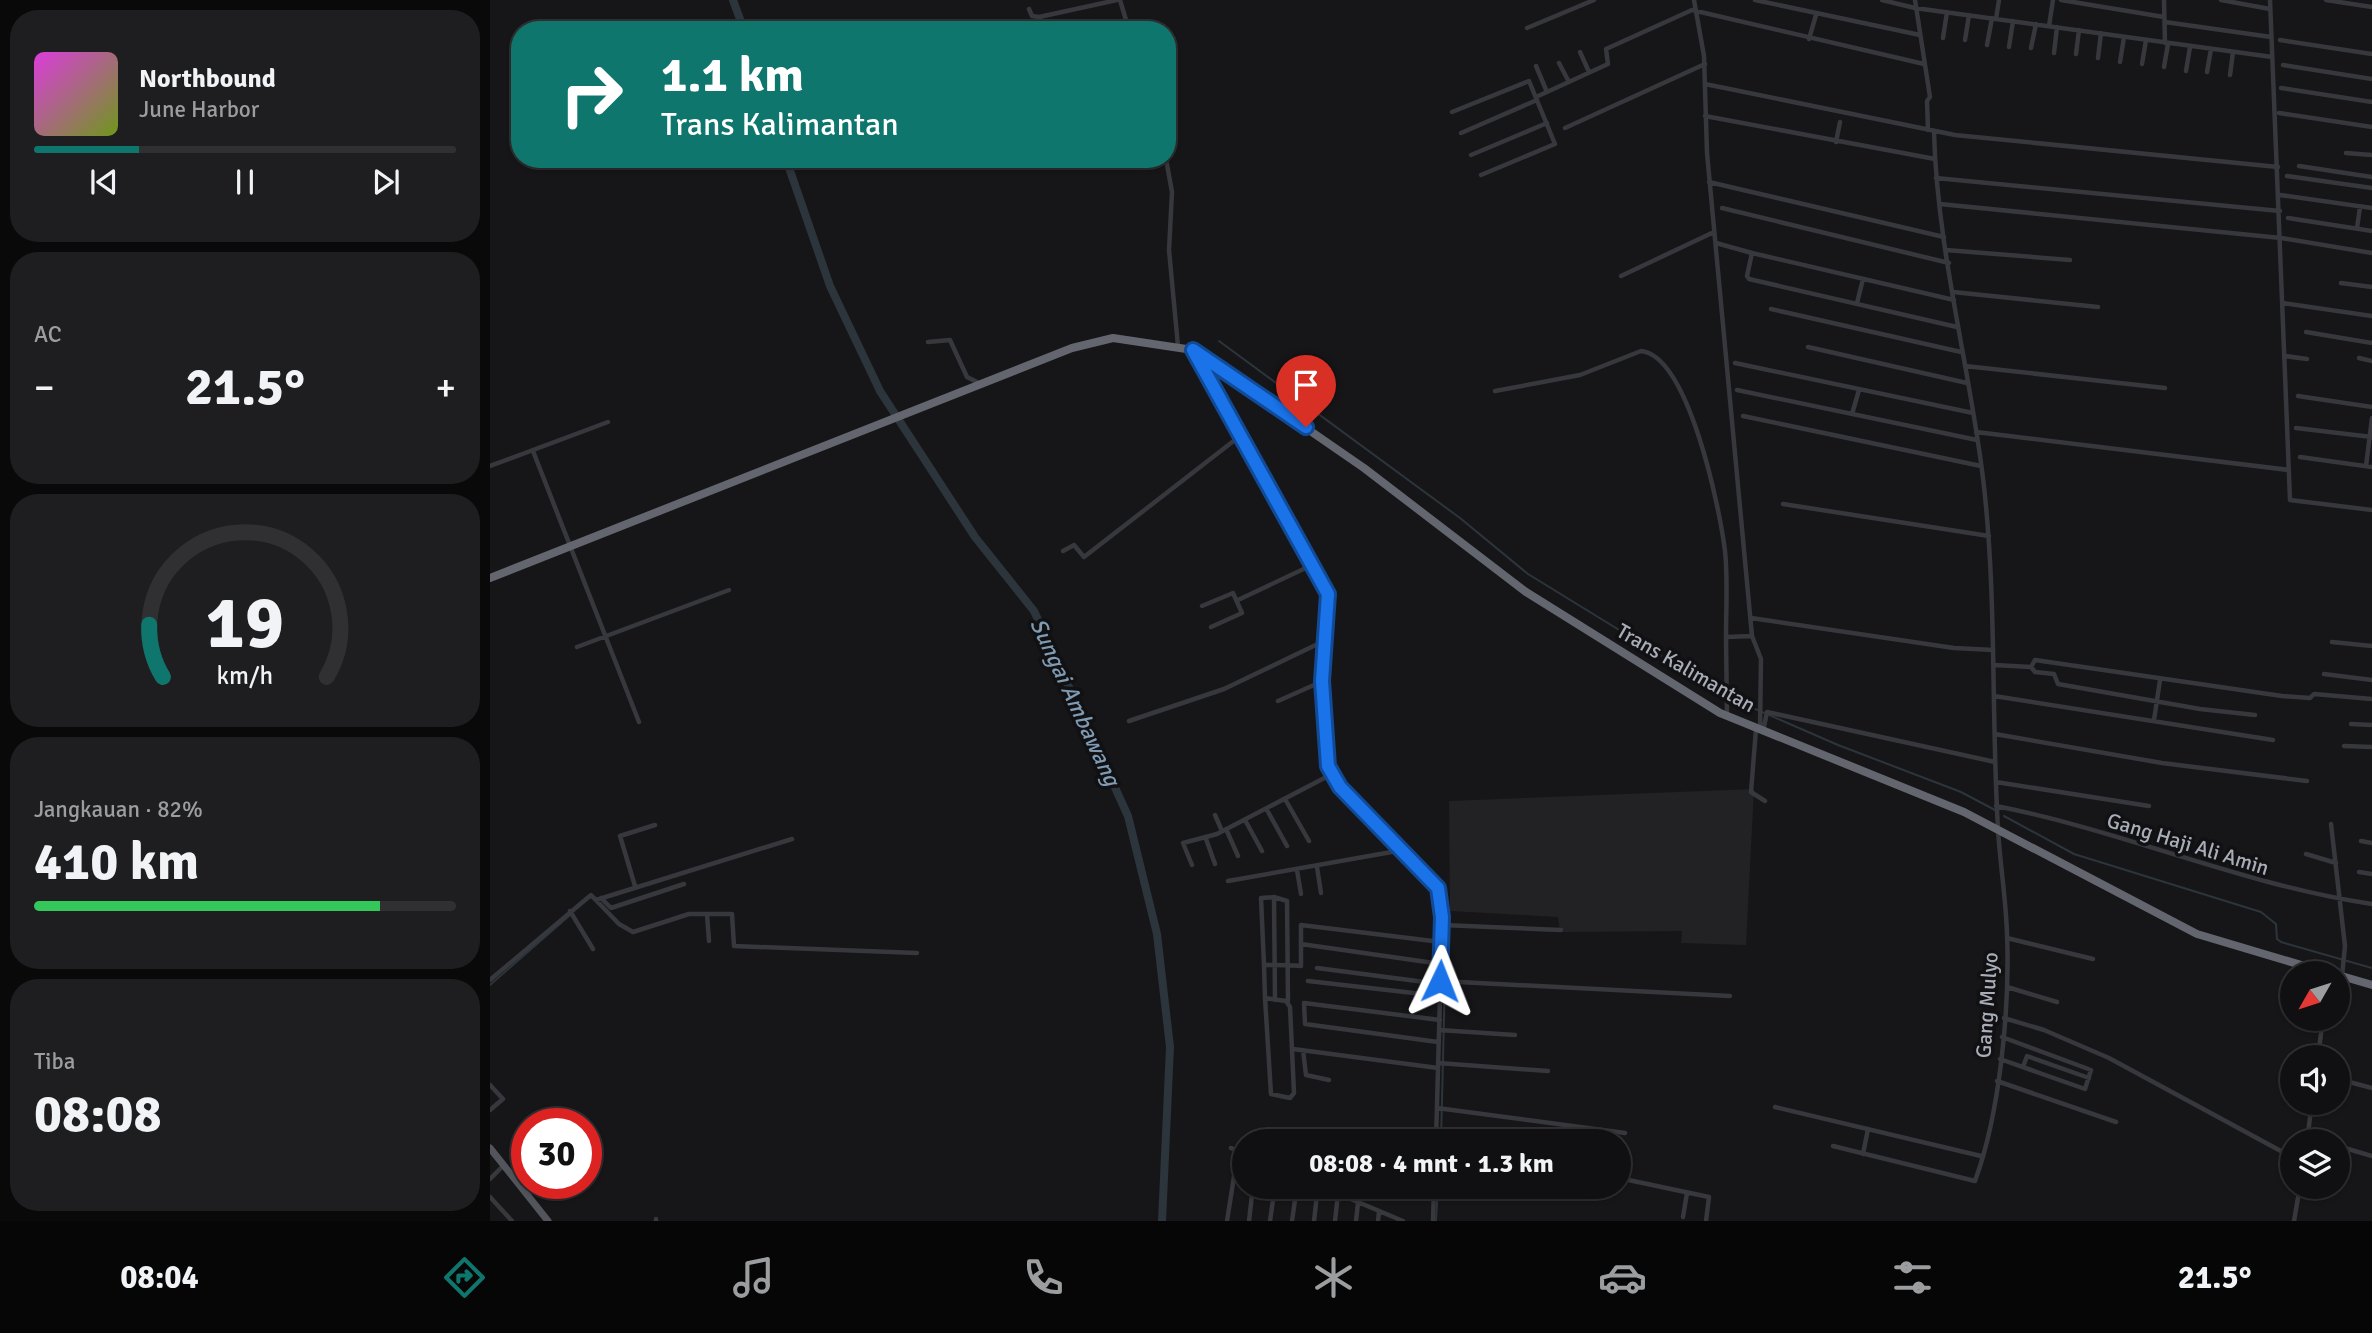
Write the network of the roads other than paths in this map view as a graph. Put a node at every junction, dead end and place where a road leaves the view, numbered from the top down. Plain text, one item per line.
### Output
1 (1119, 0) edge
2 (1594, 0) edge
3 (1694, 0) edge
4 (1755, 0) edge
5 (1882, 0) edge
6 (1915, 0) edge
7 (1999, 0) edge
8 (2053, 0) edge
9 (2061, 0) edge
10 (2164, 0) edge
11 (2221, 0) edge
12 (2270, 0) edge
13 (2326, 0) edge
14 (2372, 7) edge
15 (1915, 8) junction
16 (1029, 9) dead end
17 (2270, 9) junction
18 (1696, 12) junction
19 (1947, 12) junction
20 (1816, 15) junction
21 (1969, 15) junction
22 (1994, 18) junction
23 (2165, 20) junction
24 (1126, 21) edge
25 (2013, 21) junction
26 (2036, 24) junction
27 (2049, 26) junction
28 (2057, 27) junction
29 (1527, 28) dead end
30 (2079, 30) junction
31 (2101, 33) junction
32 (1920, 35) junction
33 (2124, 37) junction
34 (2272, 37) junction
35 (1943, 38) dead end
36 (1809, 39) junction
37 (1965, 40) dead end
38 (2146, 40) junction
39 (2280, 40) dead end
40 (2166, 43) junction
41 (1987, 45) dead end
42 (2009, 47) dead end
43 (2190, 47) junction
44 (2031, 48) dead end
45 (2211, 49) junction
46 (1580, 52) dead end
47 (2233, 52) junction
48 (2054, 53) dead end
49 (2076, 54) dead end
50 (2372, 54) edge
51 (2272, 57) junction
52 (2098, 58) dead end
53 (2120, 62) dead end
54 (1559, 63) dead end
55 (1704, 64) junction
56 (1924, 64) junction
57 (2142, 64) dead end
58 (2283, 65) dead end
59 (1536, 66) dead end
60 (2164, 67) dead end
61 (2186, 71) dead end
62 (1589, 72) junction
63 (2207, 72) dead end
64 (2230, 75) dead end
65 (2372, 79) edge
66 (1569, 82) junction
67 (1705, 84) junction
68 (2281, 88) dead end
69 (1547, 92) junction
70 (1537, 99) junction
71 (2372, 102) edge
72 (1452, 111) dead end
73 (2279, 113) dead end
74 (1705, 116) junction
75 (1547, 122) junction
76 (1840, 122) dead end
77 (2372, 127) edge
78 (1565, 128) dead end
79 (1931, 131) junction
80 (1461, 133) dead end
81 (1836, 142) junction
82 (2346, 153) dead end
83 (1471, 155) dead end
84 (2372, 155) edge
85 (1935, 159) junction
86 (2299, 166) dead end
87 (2278, 167) junction
88 (1168, 168) edge
89 (1481, 175) dead end
90 (2287, 176) dead end
91 (1936, 177) junction
92 (2372, 177) edge
93 (1709, 182) junction
94 (2372, 188) edge
95 (2280, 195) junction
96 (1940, 204) junction
97 (2360, 207) junction
98 (1722, 208) dead end
99 (2372, 208) edge
100 (2280, 211) junction
101 (2288, 218) dead end
102 (2357, 228) junction
103 (2372, 231) edge
104 (1714, 232) junction
105 (1944, 237) junction
106 (2281, 238) junction
107 (1715, 243) junction
108 (1947, 250) junction
109 (1752, 253) junction
110 (2372, 253) edge
111 (2070, 260) dead end
112 (1949, 263) junction
113 (1621, 276) dead end
114 (1863, 279) junction
115 (2341, 283) dead end
116 (2372, 287) edge
117 (1953, 292) junction
118 (1954, 300) junction
119 (1857, 303) junction
120 (2283, 303) junction
121 (2098, 307) dead end
122 (1771, 309) dead end
123 (2372, 316) edge
124 (1957, 327) junction
125 (2306, 332) dead end
126 (929, 342) dead end
127 (2372, 343) edge
128 (1178, 346) junction
129 (1808, 347) dead end
130 (1193, 350) junction
131 (1962, 352) junction
132 (2286, 356) junction
133 (2307, 359) dead end
134 (2359, 359) dead end
135 (2372, 361) edge
136 (1735, 363) dead end
137 (1965, 366) junction
138 (979, 383) junction
139 (1967, 383) junction
140 (2165, 388) dead end
141 (1737, 390) dead end
142 (1859, 390) junction
143 (1495, 391) dead end
144 (2298, 396) dead end
145 (2372, 407) edge
146 (1852, 414) junction
147 (1973, 414) junction
148 (1743, 416) dead end
149 (2372, 418) edge
150 (608, 422) dead end
151 (2296, 428) dead end
152 (1976, 432) junction
153 (1240, 436) junction
154 (2371, 437) edge
155 (1977, 440) junction
156 (533, 451) junction
157 (2301, 457) dead end
158 (490, 466) edge
159 (1981, 466) junction
160 (2369, 466) edge
161 (2288, 470) junction
162 (1783, 504) dead end
163 (2372, 510) edge
164 (1989, 536) junction
165 (571, 547) junction
166 (1063, 551) dead end
167 (1312, 565) junction
168 (490, 578) edge
169 (729, 590) dead end
170 (1238, 600) junction
171 (1202, 606) dead end
172 (1751, 618) junction
173 (1210, 627) dead end
174 (605, 636) junction
175 (1752, 636) junction
176 (1726, 637) junction
177 (1327, 640) junction
178 (2332, 642) dead end
179 (2372, 646) edge
180 (577, 647) dead end
181 (1994, 650) junction
182 (1994, 665) junction
183 (2031, 667) junction
184 (2323, 674) dead end
185 (2160, 680) junction
186 (2372, 680) edge
187 (1322, 681) junction
188 (1994, 696) junction
189 (2372, 699) edge
190 (2157, 700) junction
191 (1279, 701) dead end
192 (1764, 715) junction
193 (2255, 715) dead end
194 (1727, 716) junction
195 (2154, 720) junction
196 (1129, 721) dead end
197 (639, 722) dead end
198 (2351, 724) dead end
199 (2372, 725) edge
200 (1760, 730) junction
201 (1995, 734) junction
202 (2273, 740) dead end
203 (2344, 746) dead end
204 (2372, 747) edge
205 (1995, 762) junction
206 (1332, 774) junction
207 (2307, 781) dead end
208 (1996, 782) junction
209 (1285, 799) junction
210 (1765, 801) dead end
211 (2149, 806) dead end
212 (1267, 810) junction
213 (1997, 810) junction
214 (1215, 815) dead end
215 (1245, 820) junction
216 (2331, 824) dead end
217 (655, 825) dead end
218 (1224, 830) junction
219 (1998, 831) junction
220 (792, 839) dead end
221 (1206, 839) junction
222 (1309, 841) dead end
223 (2361, 841) dead end
224 (2372, 843) edge
225 (1287, 846) dead end
226 (1404, 850) junction
227 (1262, 851) dead end
228 (2306, 854) dead end
229 (1238, 856) dead end
230 (2336, 863) junction
231 (1215, 864) dead end
232 (1192, 865) dead end
233 (1317, 867) junction
234 (1297, 870) junction
235 (2359, 872) dead end
236 (2372, 874) edge
237 (1228, 881) dead end
238 (684, 884) dead end
239 (635, 886) junction
240 (1321, 893) dead end
241 (1301, 894) dead end
242 (595, 897) junction
243 (1274, 897) junction
244 (2340, 900) junction
245 (2372, 904) edge
246 (570, 911) junction
247 (707, 914) junction
248 (1446, 925) junction
249 (1561, 930) dead end
250 (2007, 938) junction
251 (709, 941) dead end
252 (1441, 942) junction
253 (1301, 944) junction
254 (593, 949) dead end
255 (917, 953) dead end
256 (2093, 960) dead end
257 (2282, 961) edge
258 (2344, 961) edge
259 (1441, 964) junction
260 (1264, 965) junction
261 (1275, 965) junction
262 (1289, 965) junction
263 (1317, 968) dead end
264 (2350, 979) edge
265 (490, 980) edge
266 (1308, 981) dead end
267 (1440, 982) junction
268 (2372, 985) edge
269 (2007, 987) junction
270 (1440, 996) junction
271 (1730, 996) dead end
272 (1265, 998) junction
273 (1275, 1000) junction
274 (1288, 1002) junction
275 (2057, 1002) dead end
276 (2004, 1018) junction
277 (1440, 1020) junction
278 (1443, 1030) junction
279 (1515, 1035) dead end
280 (2002, 1037) junction
281 (1438, 1042) junction
282 (1292, 1049) junction
283 (1303, 1050) junction
284 (2000, 1059) junction
285 (1440, 1064) junction
286 (2023, 1067) junction
287 (1548, 1071) dead end
288 (2089, 1078) junction
289 (1329, 1080) dead end
290 (1997, 1081) junction
291 (2350, 1082) edge
292 (490, 1085) edge
293 (2372, 1088) edge
294 (1775, 1107) dead end
295 (1439, 1109) junction
296 (490, 1110) edge
297 (2116, 1122) dead end
298 (1437, 1129) edge
299 (1594, 1129) edge
300 (1868, 1129) junction
301 (1833, 1146) dead end
302 (490, 1148) edge
303 (2350, 1150) edge
304 (2280, 1151) edge
305 (1863, 1154) junction
306 (1981, 1156) junction
307 (2372, 1156) edge
308 (504, 1165) junction
309 (490, 1179) edge
310 (1631, 1181) edge
311 (1232, 1189) edge
312 (1687, 1193) junction
313 (490, 1197) edge
314 (1252, 1199) edge
315 (1273, 1199) edge
316 (1295, 1199) edge
317 (1317, 1199) edge
318 (1337, 1199) edge
319 (1349, 1199) edge
320 (1434, 1199) edge
321 (2298, 1199) edge
322 (1358, 1203) junction
323 (1379, 1212) junction
324 (1683, 1217) dead end
325 (1400, 1220) edge
326 (512, 1221) edge
327 (548, 1221) edge
328 (1227, 1221) edge
329 (1249, 1221) edge
330 (1270, 1221) edge
331 (1292, 1221) edge
332 (1314, 1221) edge
333 (1335, 1221) edge
334 (1356, 1221) edge
335 (1378, 1221) edge
336 (1433, 1221) edge
337 (1706, 1221) edge
338 (2294, 1221) edge

1 - 16 street
1 - 24 street
2 - 29 street
3 - 18 street
4 - 20 street
5 - 15 street
6 - 15 street, Gang Mulyo
7 - 22 street
8 - 27 street
9 - 23 street
10 - 23 street
11 - 17 street
12 - 17 street
13 - 14 street
15 - 19 street
15 - 32 street, Gang Mulyo
17 - 34 street
18 - 36 street
18 - 55 street
18 - 62 street
19 - 21 street
19 - 35 street
20 - 32 street
20 - 36 street
21 - 22 street
21 - 37 street
22 - 25 street
22 - 41 street
23 - 34 street
23 - 40 street
25 - 26 street
25 - 42 street
26 - 27 street
26 - 44 street
27 - 28 street
28 - 30 street
28 - 48 street
30 - 31 street
30 - 49 street
31 - 33 street
31 - 52 street
32 - 56 street, Gang Mulyo
33 - 38 street
33 - 53 street
34 - 51 street
36 - 56 street
38 - 40 street
38 - 57 street
39 - 50 street
40 - 43 street
40 - 60 street
43 - 45 street
43 - 61 street
45 - 47 street
45 - 63 street
46 - 62 street
47 - 51 street
47 - 64 street
51 - 87 street
54 - 66 street
55 - 67 street
55 - 78 street
56 - 79 street, Gang Mulyo
58 - 65 street
59 - 69 street
62 - 66 street
66 - 69 street
67 - 74 street
67 - 79 street
68 - 71 street
69 - 70 street
70 - 72 street
70 - 75 street
70 - 80 street
73 - 77 street
74 - 81 street
74 - 93 street
75 - 83 street
75 - 89 street
76 - 81 street
79 - 85 street, Gang Mulyo
79 - 87 street
81 - 85 street
82 - 84 street
85 - 91 street, Gang Mulyo
86 - 92 street
87 - 95 street
88 - 128 street
90 - 94 street
91 - 96 street, Gang Mulyo
91 - 100 street
93 - 104 street
93 - 105 street
95 - 97 street
95 - 100 street
96 - 105 street, Gang Mulyo
96 - 106 street
97 - 99 street
97 - 102 street
98 - 112 street
100 - 106 street
101 - 102 street
102 - 103 street
104 - 107 street
104 - 113 street
105 - 108 street, Gang Mulyo
106 - 110 street
106 - 120 street
107 - 109 street
107 - 172 street
108 - 111 street
108 - 112 street, Gang Mulyo
109 - 114 street
109 - 119 street
112 - 117 street, Gang Mulyo
114 - 118 street
114 - 119 street
115 - 116 street
117 - 118 street, Gang Mulyo
117 - 121 street
118 - 124 street, Gang Mulyo
119 - 124 street
120 - 123 street
120 - 132 street
122 - 131 street
124 - 131 street, Gang Mulyo
125 - 127 street
126 - 138 street
128 - 130 highway, Trans Kalimantan
128 - 138 highway, Trans Kalimantan
129 - 139 street
130 - 153 street
130 - 194 highway, Trans Kalimantan
131 - 137 street, Gang Mulyo
132 - 133 street
132 - 161 street
134 - 135 street
136 - 142 street
137 - 139 street, Gang Mulyo
137 - 140 street
138 - 165 highway, Trans Kalimantan
139 - 147 street, Gang Mulyo
141 - 146 street
142 - 146 street
142 - 147 street
143 - 176 street
144 - 145 street
146 - 155 street
147 - 152 street, Gang Mulyo
148 - 159 street
149 - 154 street
150 - 156 street
151 - 154 street
152 - 155 street, Gang Mulyo
152 - 161 street
153 - 166 street
153 - 167 street
154 - 160 street
155 - 159 street, Gang Mulyo
156 - 158 street
156 - 165 street
157 - 160 street
159 - 164 street, Gang Mulyo
161 - 163 street
162 - 164 street
164 - 181 street, Gang Mulyo
165 - 168 highway, Trans Kalimantan
165 - 174 street
167 - 170 street
167 - 177 street
169 - 174 street
170 - 171 street
170 - 173 street
172 - 175 street
172 - 181 street
174 - 180 street
174 - 197 street
175 - 176 street
175 - 192 street
176 - 194 street
177 - 187 street
177 - 196 street
178 - 179 street
181 - 182 street, Gang Mulyo
182 - 183 street
182 - 188 street, Gang Mulyo
183 - 185 street
183 - 190 street
184 - 186 street
185 - 189 street
185 - 190 street
187 - 191 street
187 - 206 street
188 - 195 street
188 - 201 street, Gang Mulyo
190 - 193 street
190 - 195 street
192 - 200 street
192 - 205 street
194 - 200 highway, Trans Kalimantan
195 - 202 street
198 - 199 street
200 - 210 street
200 - 219 highway, Trans Kalimantan
201 - 205 street, Gang Mulyo
201 - 207 street
203 - 204 street
205 - 208 street, Gang Mulyo
206 - 209 street
206 - 226 street
208 - 211 street
208 - 213 street, Gang Mulyo
209 - 212 street
209 - 222 street
212 - 215 street
212 - 225 street
213 - 219 street, Gang Mulyo
213 - 244 street, Gang Haji Ali Amin
214 - 218 street
215 - 218 street
215 - 227 street
216 - 230 street
217 - 239 street
218 - 221 street
218 - 229 street
219 - 250 street, Gang Mulyo
219 - 257 highway, Trans Kalimantan
220 - 239 street
221 - 231 street
221 - 232 street
223 - 224 street
226 - 233 street
226 - 248 street
228 - 230 street
230 - 244 street
233 - 234 street
233 - 240 street
234 - 237 street
234 - 241 street
235 - 236 street
238 - 242 street
239 - 242 street
242 - 246 street
242 - 247 street
243 - 260 street
243 - 261 street
243 - 262 street
244 - 245 street, Gang Haji Ali Amin
244 - 258 street
246 - 254 street
246 - 265 street
247 - 251 street
247 - 255 street
248 - 249 street
248 - 252 street
250 - 256 street
250 - 269 street, Gang Mulyo
252 - 253 street
252 - 259 street
253 - 259 street
253 - 262 street
259 - 267 street
260 - 261 street
260 - 272 street
261 - 262 street
261 - 273 street
262 - 274 street
263 - 267 street
264 - 268 highway
266 - 270 street
267 - 270 street
267 - 271 street
269 - 275 street
269 - 276 street, Gang Mulyo
270 - 277 street
272 - 273 street
272 - 282 street
273 - 274 street
274 - 282 street
276 - 280 street, Gang Mulyo
276 - 304 street
277 - 278 street
277 - 281 street
278 - 279 street
278 - 281 street
280 - 284 street, Gang Mulyo
280 - 288 street
281 - 285 street
282 - 283 street
283 - 285 street
283 - 289 street
284 - 286 street
284 - 290 street, Gang Mulyo
285 - 287 street
285 - 295 street
286 - 288 street
286 - 288 street
290 - 297 street
290 - 306 street, Gang Mulyo
291 - 293 street
292 - 296 street
294 - 300 street
295 - 298 street
295 - 299 street
300 - 305 street
300 - 306 street
301 - 305 street
302 - 308 main road
303 - 307 street
305 - 306 street, Gang Mulyo
308 - 309 street
308 - 327 main road
310 - 312 street
311 - 328 street
312 - 324 street
312 - 337 street
313 - 326 street
314 - 329 street
315 - 330 street
316 - 331 street
317 - 332 street
318 - 333 street
319 - 322 street
320 - 336 street
321 - 338 street
322 - 323 street
322 - 334 street
323 - 325 street
323 - 335 street

